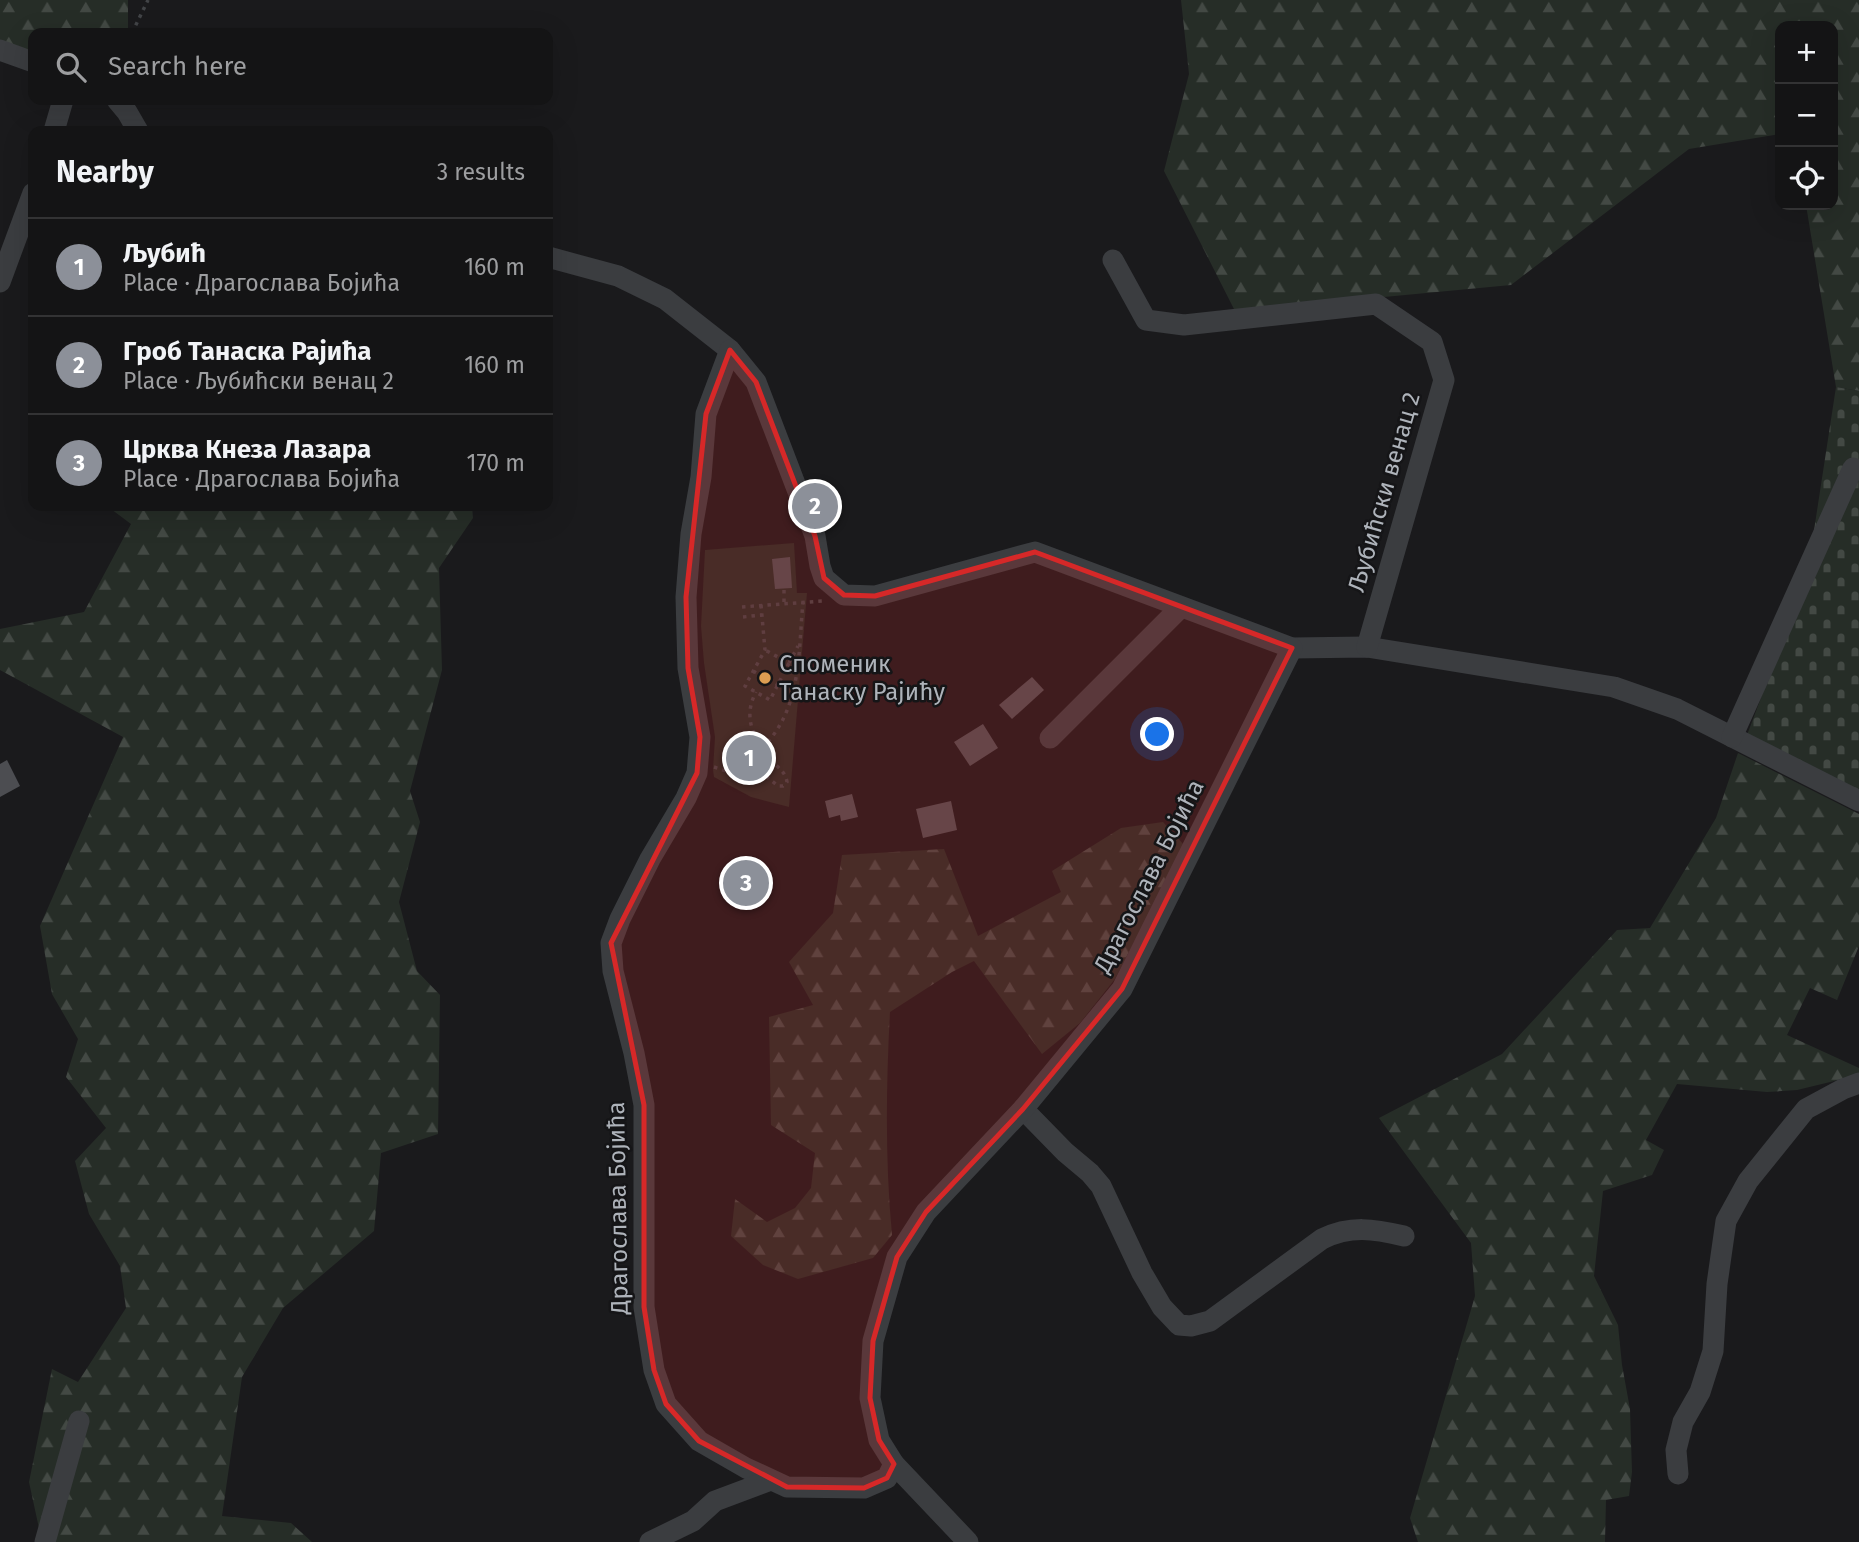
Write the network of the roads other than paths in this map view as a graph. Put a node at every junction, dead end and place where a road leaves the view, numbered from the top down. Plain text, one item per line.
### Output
1 (0, 50) edge
2 (28, 60) edge
3 (62, 105) edge
4 (121, 105) edge
5 (55, 126) edge
6 (135, 126) edge
7 (28, 206) edge
8 (553, 258) edge
9 (1113, 260) dead end
10 (0, 282) edge
11 (730, 351) junction
12 (1853, 468) dead end
13 (1181, 607) junction
14 (1367, 647) junction
15 (1292, 648) junction
16 (1732, 737) junction
17 (1050, 738) dead end
18 (1859, 801) edge
19 (1859, 1083) edge
20 (1024, 1109) junction
21 (1404, 1236) dead end
22 (79, 1421) dead end
23 (894, 1464) junction
24 (1678, 1474) dead end
25 (771, 1480) junction
26 (45, 1542) edge
27 (650, 1542) edge
28 (968, 1542) edge

1 - 2 street
3 - 5 street
4 - 6 street
7 - 10 street
8 - 11 street
9 - 14 street, Љубићски венац 2
11 - 13 street
11 - 25 street, Драгослава Бојића
12 - 16 street
13 - 15 street
13 - 17 street
14 - 15 street
14 - 16 street
15 - 20 street, Драгослава Бојића
16 - 18 street
19 - 24 street
20 - 21 street
20 - 23 street, Драгослава Бојића
22 - 26 street
23 - 25 street, Драгослава Бојића
23 - 28 street, Драгослава Бојића
25 - 27 street

